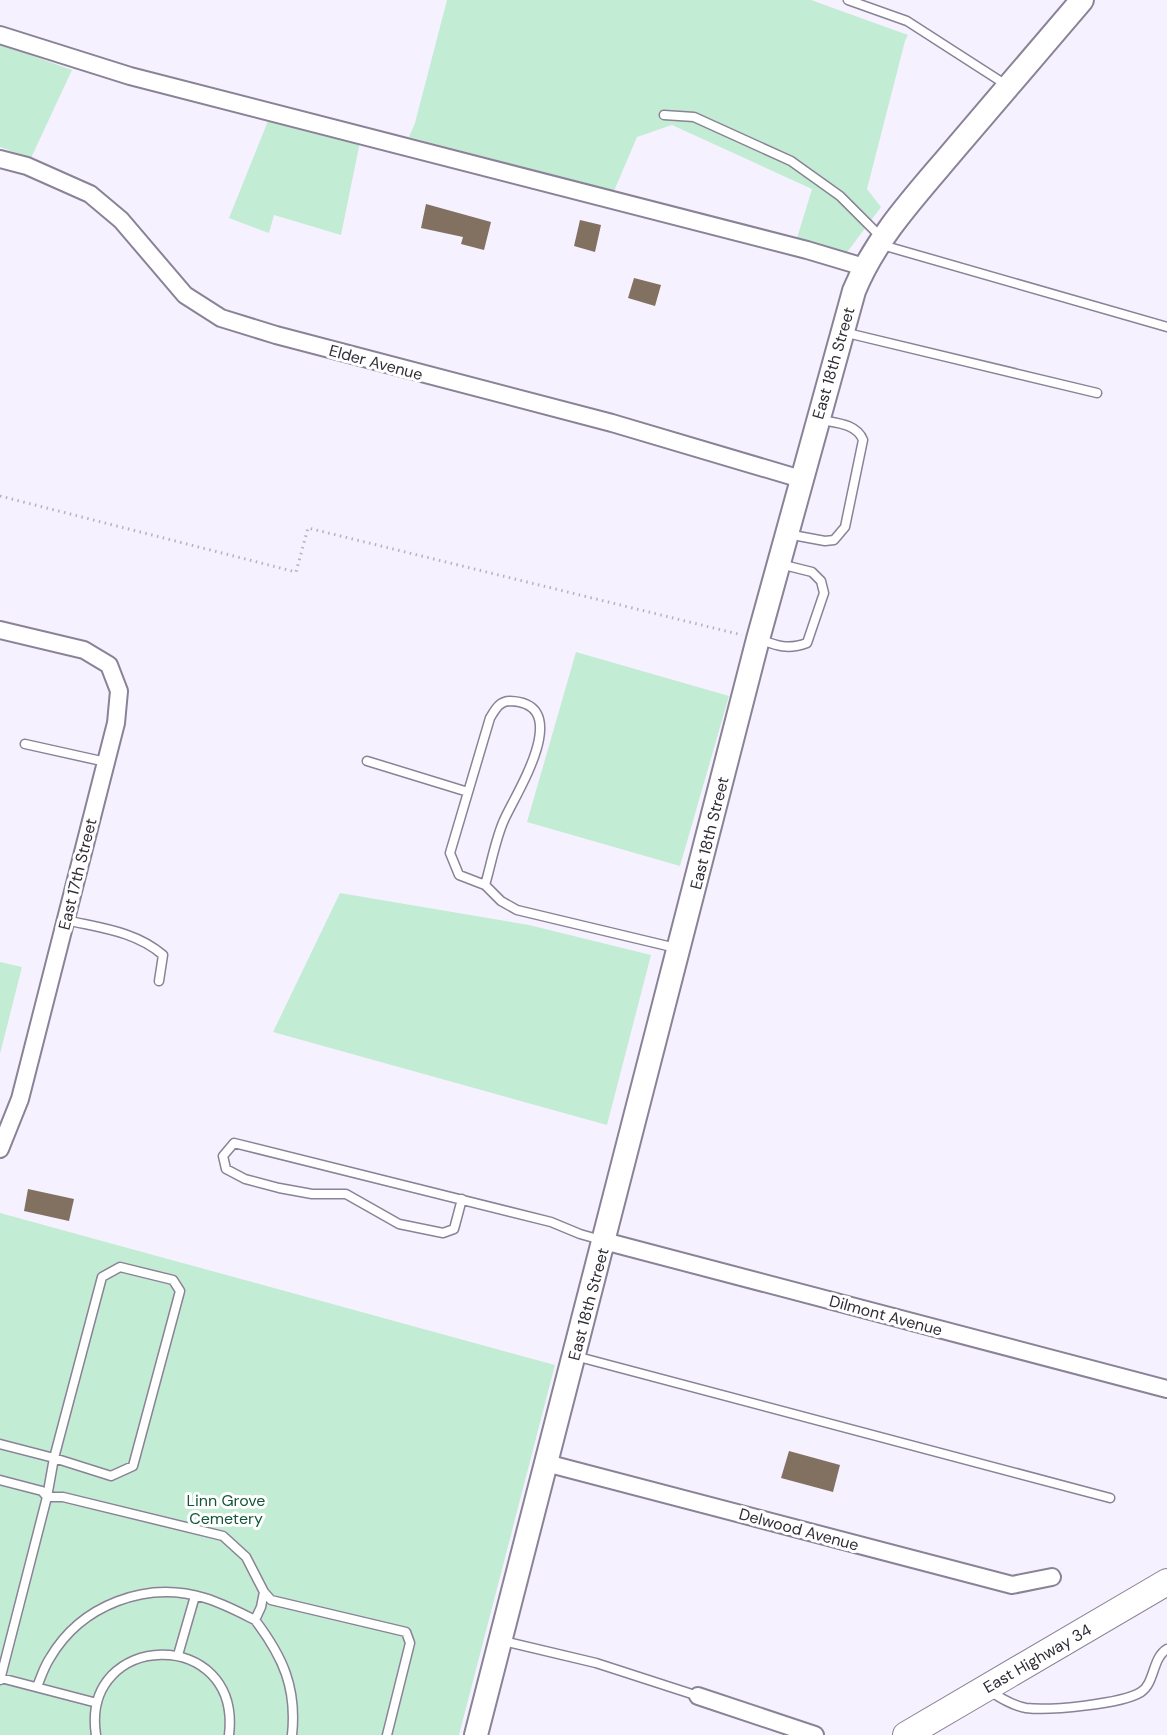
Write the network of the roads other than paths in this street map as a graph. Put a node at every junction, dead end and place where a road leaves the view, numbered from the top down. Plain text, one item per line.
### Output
1 (848, 0) edge
2 (1082, 0) edge
3 (0, 35) edge
4 (1009, 86) junction
5 (664, 115) dead end
6 (0, 159) edge
7 (881, 241) junction
8 (864, 267) junction
9 (1167, 327) edge
10 (842, 332) junction
11 (1097, 393) dead end
12 (818, 420) junction
13 (801, 479) junction
14 (787, 534) junction
15 (779, 564) junction
16 (0, 630) edge
17 (759, 639) junction
18 (25, 744) dead end
19 (367, 761) dead end
20 (106, 762) junction
21 (468, 792) junction
22 (485, 885) junction
23 (66, 920) junction
24 (679, 949) junction
25 (159, 981) dead end
26 (0, 1149) edge
27 (462, 1199) junction
28 (604, 1241) junction
29 (574, 1356) junction
30 (1167, 1389) edge
31 (0, 1444) edge
32 (54, 1458) junction
33 (546, 1463) junction
34 (0, 1480) edge
35 (47, 1497) junction
36 (1110, 1498) dead end
37 (1052, 1577) dead end
38 (1167, 1581) edge
39 (264, 1592) junction
40 (195, 1596) junction
41 (255, 1620) junction
42 (501, 1640) junction
43 (1167, 1650) edge
44 (178, 1655) junction
45 (0, 1679) edge
46 (37, 1687) junction
47 (985, 1689) junction
48 (699, 1696) joint
49 (97, 1703) junction
50 (96, 1735) edge
51 (229, 1735) edge
52 (292, 1735) edge
53 (387, 1735) edge
54 (476, 1735) edge
55 (815, 1735) edge
56 (906, 1735) edge

1 - 4 lane
2 - 4 street, East 18th Street
3 - 8 street
4 - 7 street, East 18th Street
5 - 7 lane
6 - 13 street, Elder Avenue
7 - 8 street, East 18th Street
7 - 9 lane
8 - 10 street, East 18th Street
10 - 11 lane
10 - 12 street, East 18th Street
12 - 13 street, East 18th Street
12 - 14 lane
13 - 14 street, East 18th Street
14 - 15 street, East 18th Street
15 - 17 street, East 18th Street
15 - 17 lane
16 - 20 street, East 17th Street
17 - 24 street, East 18th Street
18 - 20 lane
19 - 21 lane
20 - 23 street, East 17th Street
21 - 22 lane
21 - 22 lane
22 - 24 lane
23 - 25 lane
23 - 26 street, East 17th Street
24 - 28 street, East 18th Street
27 - 27 lane
27 - 28 lane
28 - 29 street, East 18th Street
28 - 30 street, Dilmont Avenue
29 - 33 street, East 18th Street
29 - 36 lane
31 - 32 lane
32 - 32 lane
32 - 35 lane
33 - 37 street, Delwood Avenue
33 - 42 street, East 18th Street
34 - 35 lane
35 - 39 lane
35 - 45 lane
38 - 47 main road, East Highway 34
39 - 41 lane
39 - 53 lane
40 - 41 lane
40 - 44 lane
40 - 46 lane
41 - 52 lane
42 - 48 lane
42 - 54 street, East 18th Street
43 - 47 lane
44 - 49 lane
44 - 51 lane
45 - 46 lane
46 - 49 lane
47 - 56 main road, East Highway 34
48 - 55 street
49 - 50 lane

